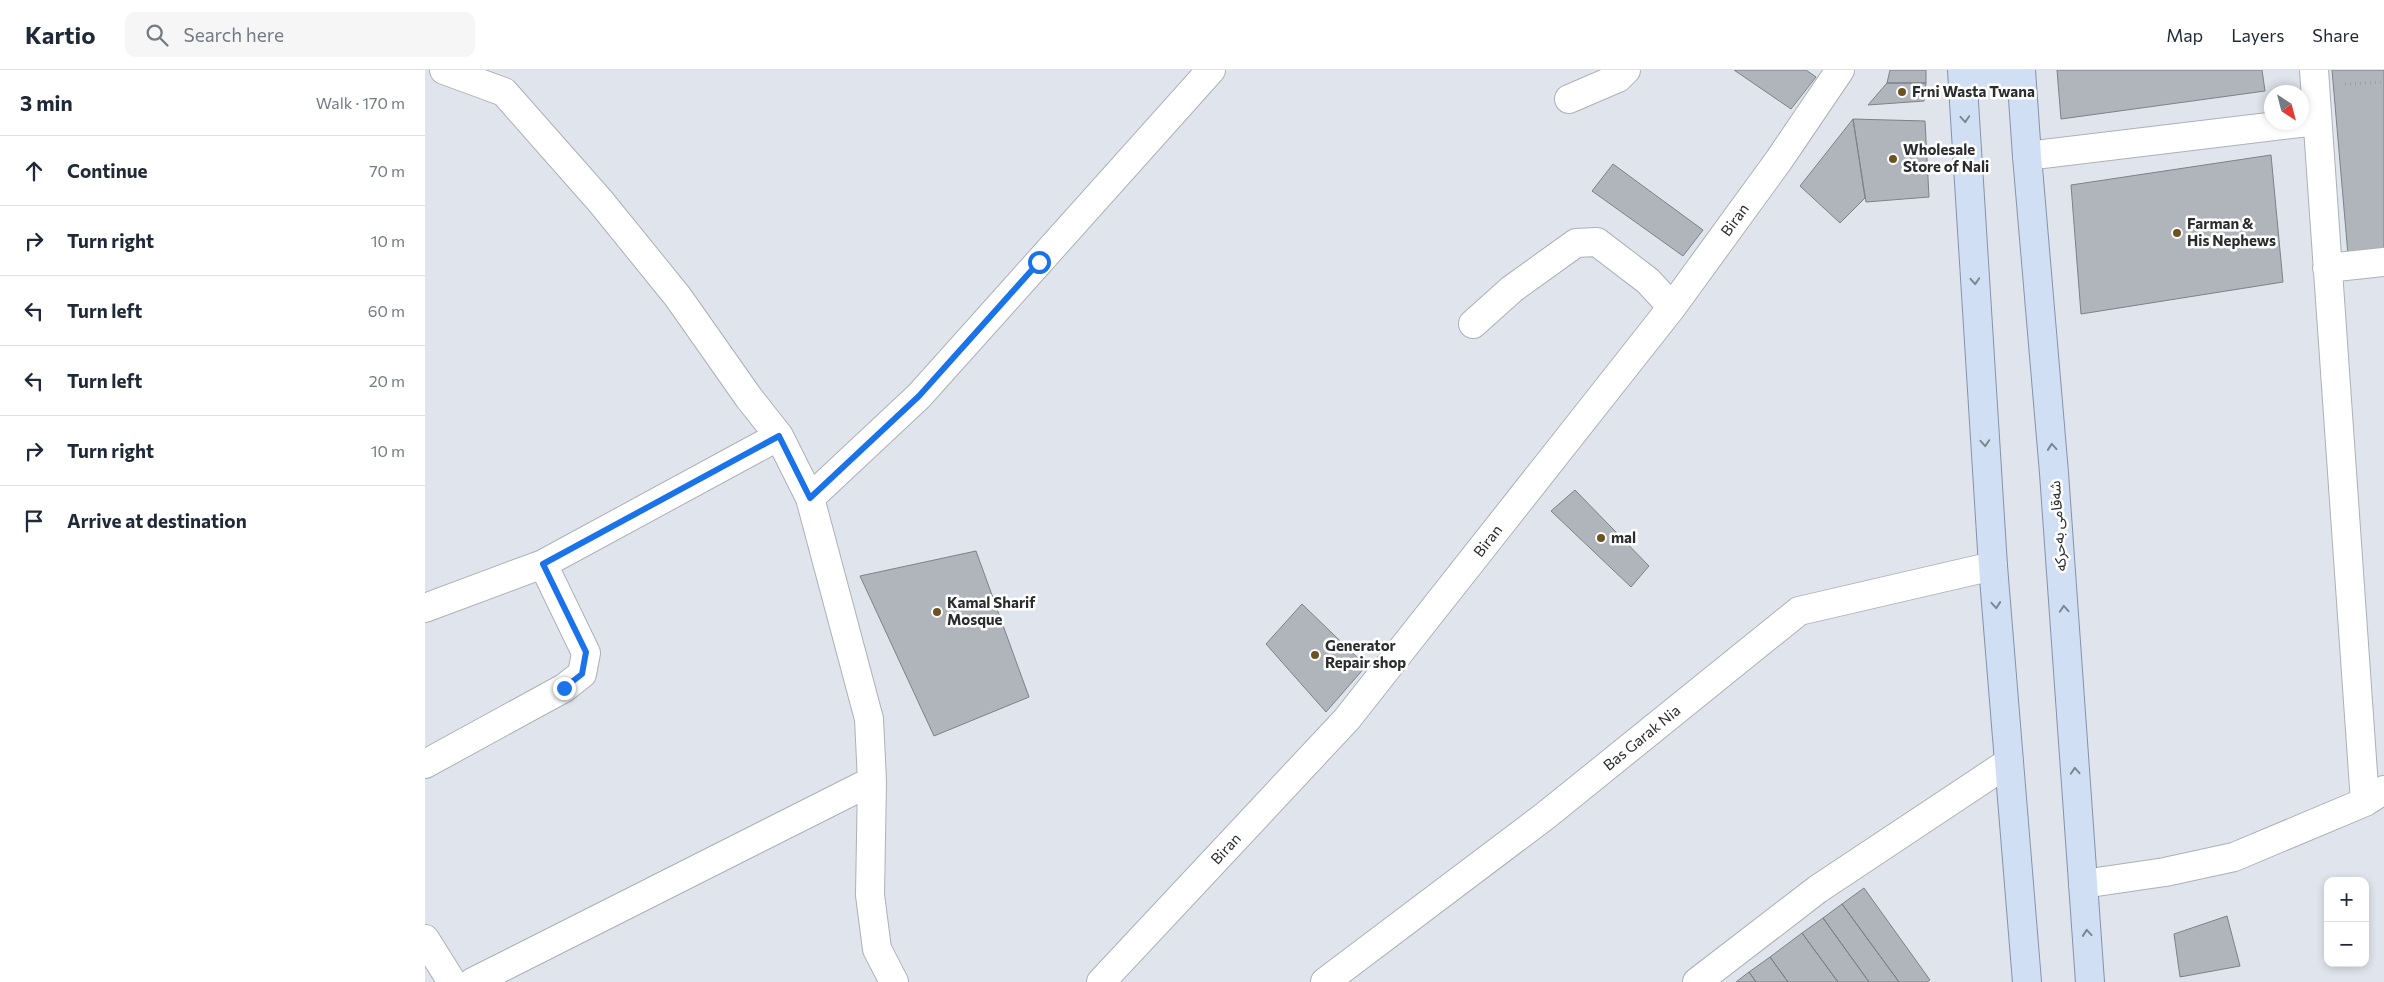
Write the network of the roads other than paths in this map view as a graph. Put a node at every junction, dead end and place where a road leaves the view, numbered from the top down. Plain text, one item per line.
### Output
1 (445, 70) edge
2 (1211, 70) edge
3 (1626, 70) edge
4 (1961, 70) edge
5 (1973, 70) edge
6 (2011, 70) edge
7 (2021, 70) edge
8 (1832, 73) edge
9 (2314, 78) edge
10 (1569, 99) dead end
11 (2317, 121) junction
12 (2027, 156) junction
13 (2384, 262) edge
14 (2327, 268) junction
15 (1672, 307) junction
16 (1473, 324) dead end
17 (779, 436) junction
18 (810, 498) junction
19 (543, 564) junction
20 (1993, 566) junction
21 (425, 608) edge
22 (2009, 762) junction
23 (425, 764) edge
24 (872, 781) junction
25 (2374, 796) edge
26 (2083, 884) junction
27 (425, 939) edge
28 (452, 982) edge
29 (473, 982) edge
30 (894, 982) edge
31 (1101, 982) edge
32 (1325, 982) edge
33 (1697, 982) edge
34 (2027, 982) edge
35 (2090, 982) edge

1 - 17 street
2 - 18 street
3 - 10 street
4 -> 20 main road
5 - 6 main road
7 - 12 main road, شەقامی بەحرکە
8 - 15 street, Biran
9 - 11 street
11 - 12 street
11 - 14 street
26 -> 12 main road, شەقامی بەحرکە
13 - 14 street
14 - 25 street
15 - 16 street
15 - 31 street, Biran
17 - 18 street
17 - 19 street
18 - 24 street
19 - 21 street
19 - 23 street
20 -> 22 main road
20 - 32 street, Bas Garak Nia
22 - 33 street
22 - 34 main road
24 - 29 street
24 - 30 street
25 - 26 street
35 -> 26 main road, شەقامی بەحرکە
27 - 28 street

